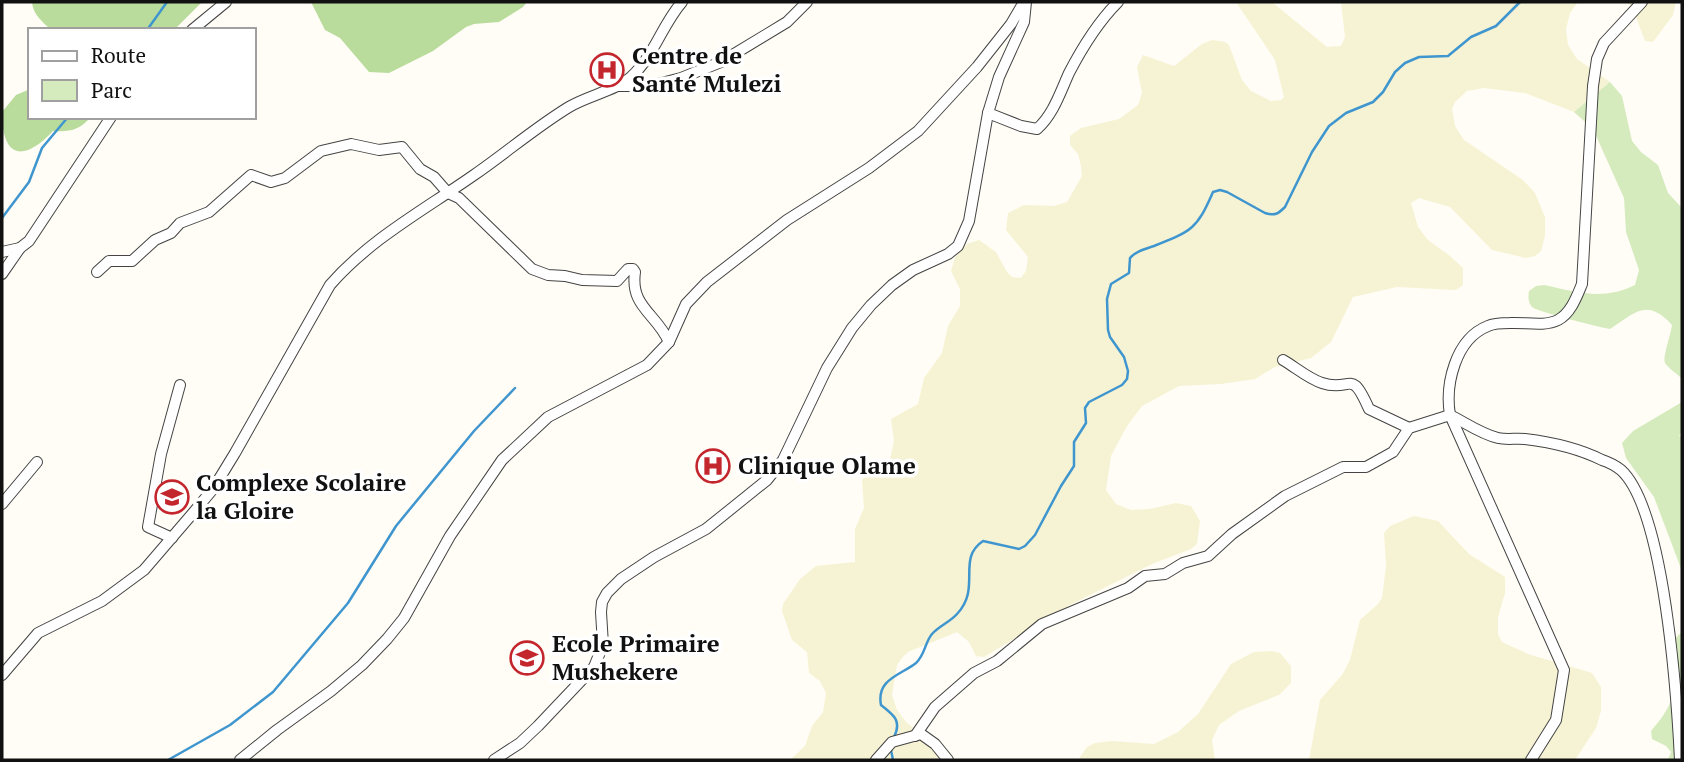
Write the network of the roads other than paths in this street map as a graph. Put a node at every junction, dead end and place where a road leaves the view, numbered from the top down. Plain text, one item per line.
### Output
1 (226, 2) edge
2 (682, 2) edge
3 (807, 2) edge
4 (1025, 2) edge
5 (1118, 2) edge
6 (1642, 2) edge
7 (194, 28) edge
8 (616, 86) junction
9 (988, 113) junction
10 (110, 119) edge
11 (448, 193) junction
12 (20, 248) junction
13 (2, 252) edge
14 (97, 272) dead end
15 (2, 274) edge
16 (669, 342) junction
17 (1283, 360) dead end
18 (180, 385) dead end
19 (1450, 415) junction
20 (1409, 428) junction
21 (37, 462) dead end
22 (2, 504) edge
23 (172, 538) junction
24 (2, 675) edge
25 (915, 736) junction
26 (240, 760) edge
27 (494, 760) edge
28 (876, 760) edge
29 (948, 760) edge
30 (1531, 760) edge
31 (1680, 760) edge

1 - 7 street
2 - 8 street
3 - 8 street
4 - 9 street
4 - 16 street
5 - 9 street
6 - 19 street
8 - 11 street
9 - 27 street
10 - 12 street
11 - 14 street
11 - 16 street
11 - 23 street
12 - 13 street
12 - 15 street
16 - 26 street
17 - 20 street
18 - 23 street
19 - 20 street
19 - 30 street
19 - 31 street
20 - 25 street
21 - 22 street
23 - 24 street
25 - 28 street
25 - 29 street

